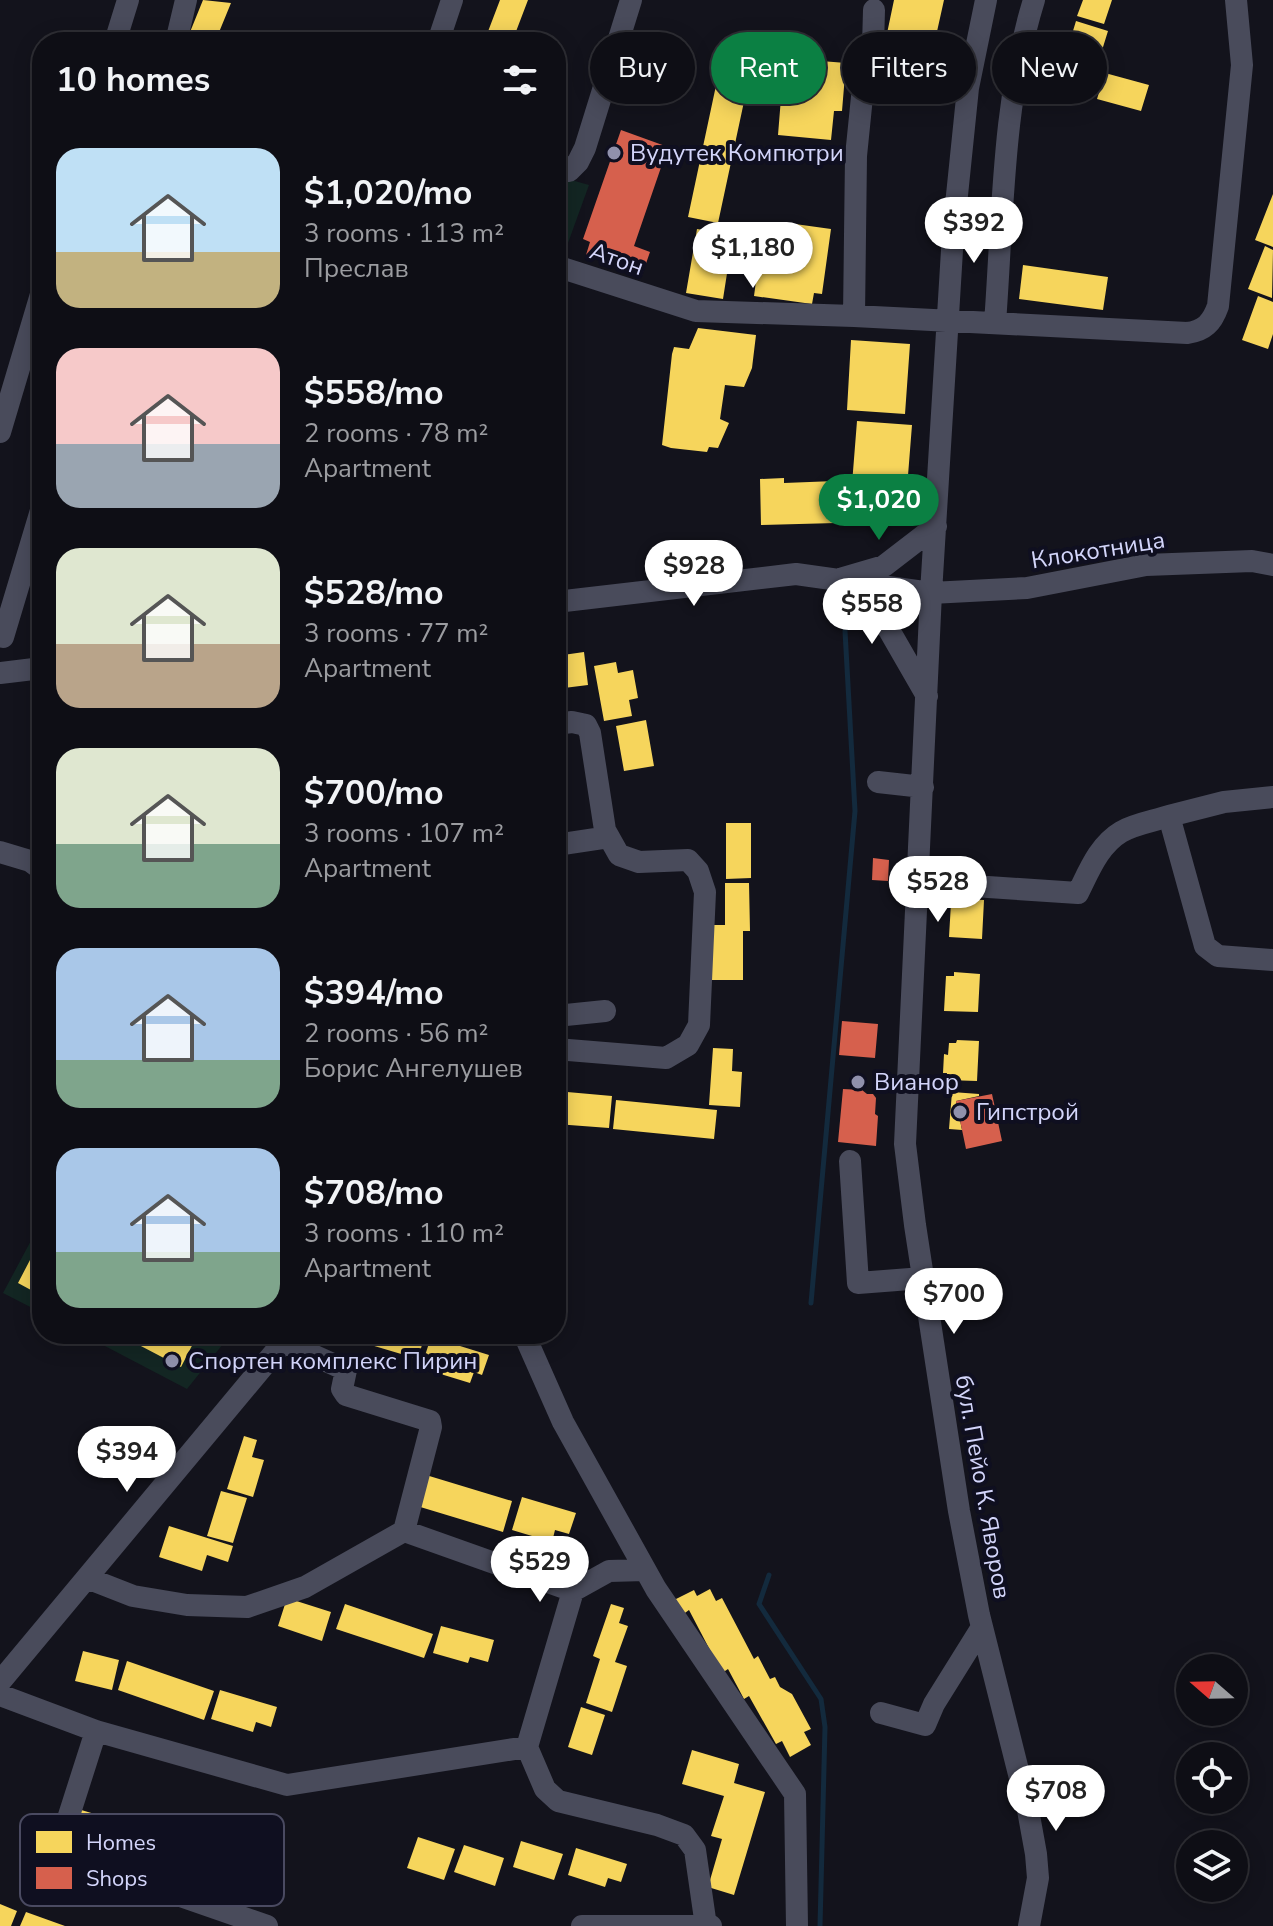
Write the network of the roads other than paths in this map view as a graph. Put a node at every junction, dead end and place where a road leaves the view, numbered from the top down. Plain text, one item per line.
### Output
1 (128, 0) edge
2 (186, 0) edge
3 (452, 0) edge
4 (631, 0) edge
5 (986, 0) edge
6 (1034, 0) edge
7 (1236, 0) edge
8 (874, 10) dead end
9 (118, 32) edge
10 (178, 32) edge
11 (441, 32) edge
12 (566, 170) edge
13 (566, 269) edge
14 (854, 316) junction
15 (948, 321) junction
16 (995, 323) junction
17 (32, 325) edge
18 (0, 432) edge
19 (936, 526) junction
20 (32, 540) edge
21 (1273, 565) edge
22 (834, 580) junction
23 (931, 593) junction
24 (566, 601) edge
25 (3, 637) dead end
26 (32, 669) edge
27 (0, 673) edge
28 (927, 698) junction
29 (566, 723) edge
30 (878, 782) dead end
31 (923, 787) junction
32 (1273, 797) edge
33 (1169, 816) junction
34 (609, 837) junction
35 (566, 843) edge
36 (0, 852) edge
37 (32, 862) edge
38 (918, 887) junction
39 (1273, 960) edge
40 (605, 1011) dead end
41 (566, 1015) edge
42 (566, 1050) edge
43 (850, 1161) dead end
44 (923, 1278) junction
45 (282, 1344) edge
46 (298, 1344) edge
47 (528, 1344) edge
48 (404, 1531) junction
49 (645, 1570) junction
50 (87, 1578) junction
51 (573, 1591) junction
52 (982, 1627) junction
53 (0, 1682) edge
54 (0, 1695) edge
55 (881, 1713) dead end
56 (96, 1731) junction
57 (527, 1747) junction
58 (69, 1814) edge
59 (209, 1906) edge
60 (267, 1926) edge
61 (582, 1926) edge
62 (708, 1926) edge
63 (797, 1926) edge
64 (1029, 1926) edge

1 - 9 street
2 - 10 street
3 - 11 street
4 - 12 street
5 - 15 street, бул. Пейо К. Яворов
6 - 16 street
7 - 16 street, Атон
8 - 14 street
13 - 14 street, Атон
14 - 15 street, Атон
15 - 16 street, Атон
15 - 19 street, бул. Пейо К. Яворов
17 - 18 street
19 - 22 street
19 - 23 street, бул. Пейо К. Яворов
20 - 25 street
21 - 23 street, Клокотница
22 - 23 street, Клокотница
22 - 24 street, Клокотница
22 - 28 street
23 - 28 street, бул. Пейо К. Яворов
26 - 27 street
28 - 31 street, бул. Пейо К. Яворов
29 - 34 street
30 - 31 street
31 - 38 street, бул. Пейо К. Яворов
32 - 33 street
33 - 38 street
33 - 39 street
34 - 35 street
34 - 42 street
36 - 37 street
38 - 44 street, бул. Пейо К. Яворов
40 - 41 street
43 - 44 street
44 - 52 street, бул. Пейо К. Яворов
45 - 50 street
46 - 48 street
47 - 49 street
48 - 50 street
48 - 51 street
49 - 51 street
49 - 63 street
50 - 53 street
51 - 57 street
52 - 55 street
52 - 64 street, бул. Пейо К. Яворов
54 - 56 street
56 - 57 street
56 - 58 street
57 - 62 street
59 - 60 street
61 - 62 street

